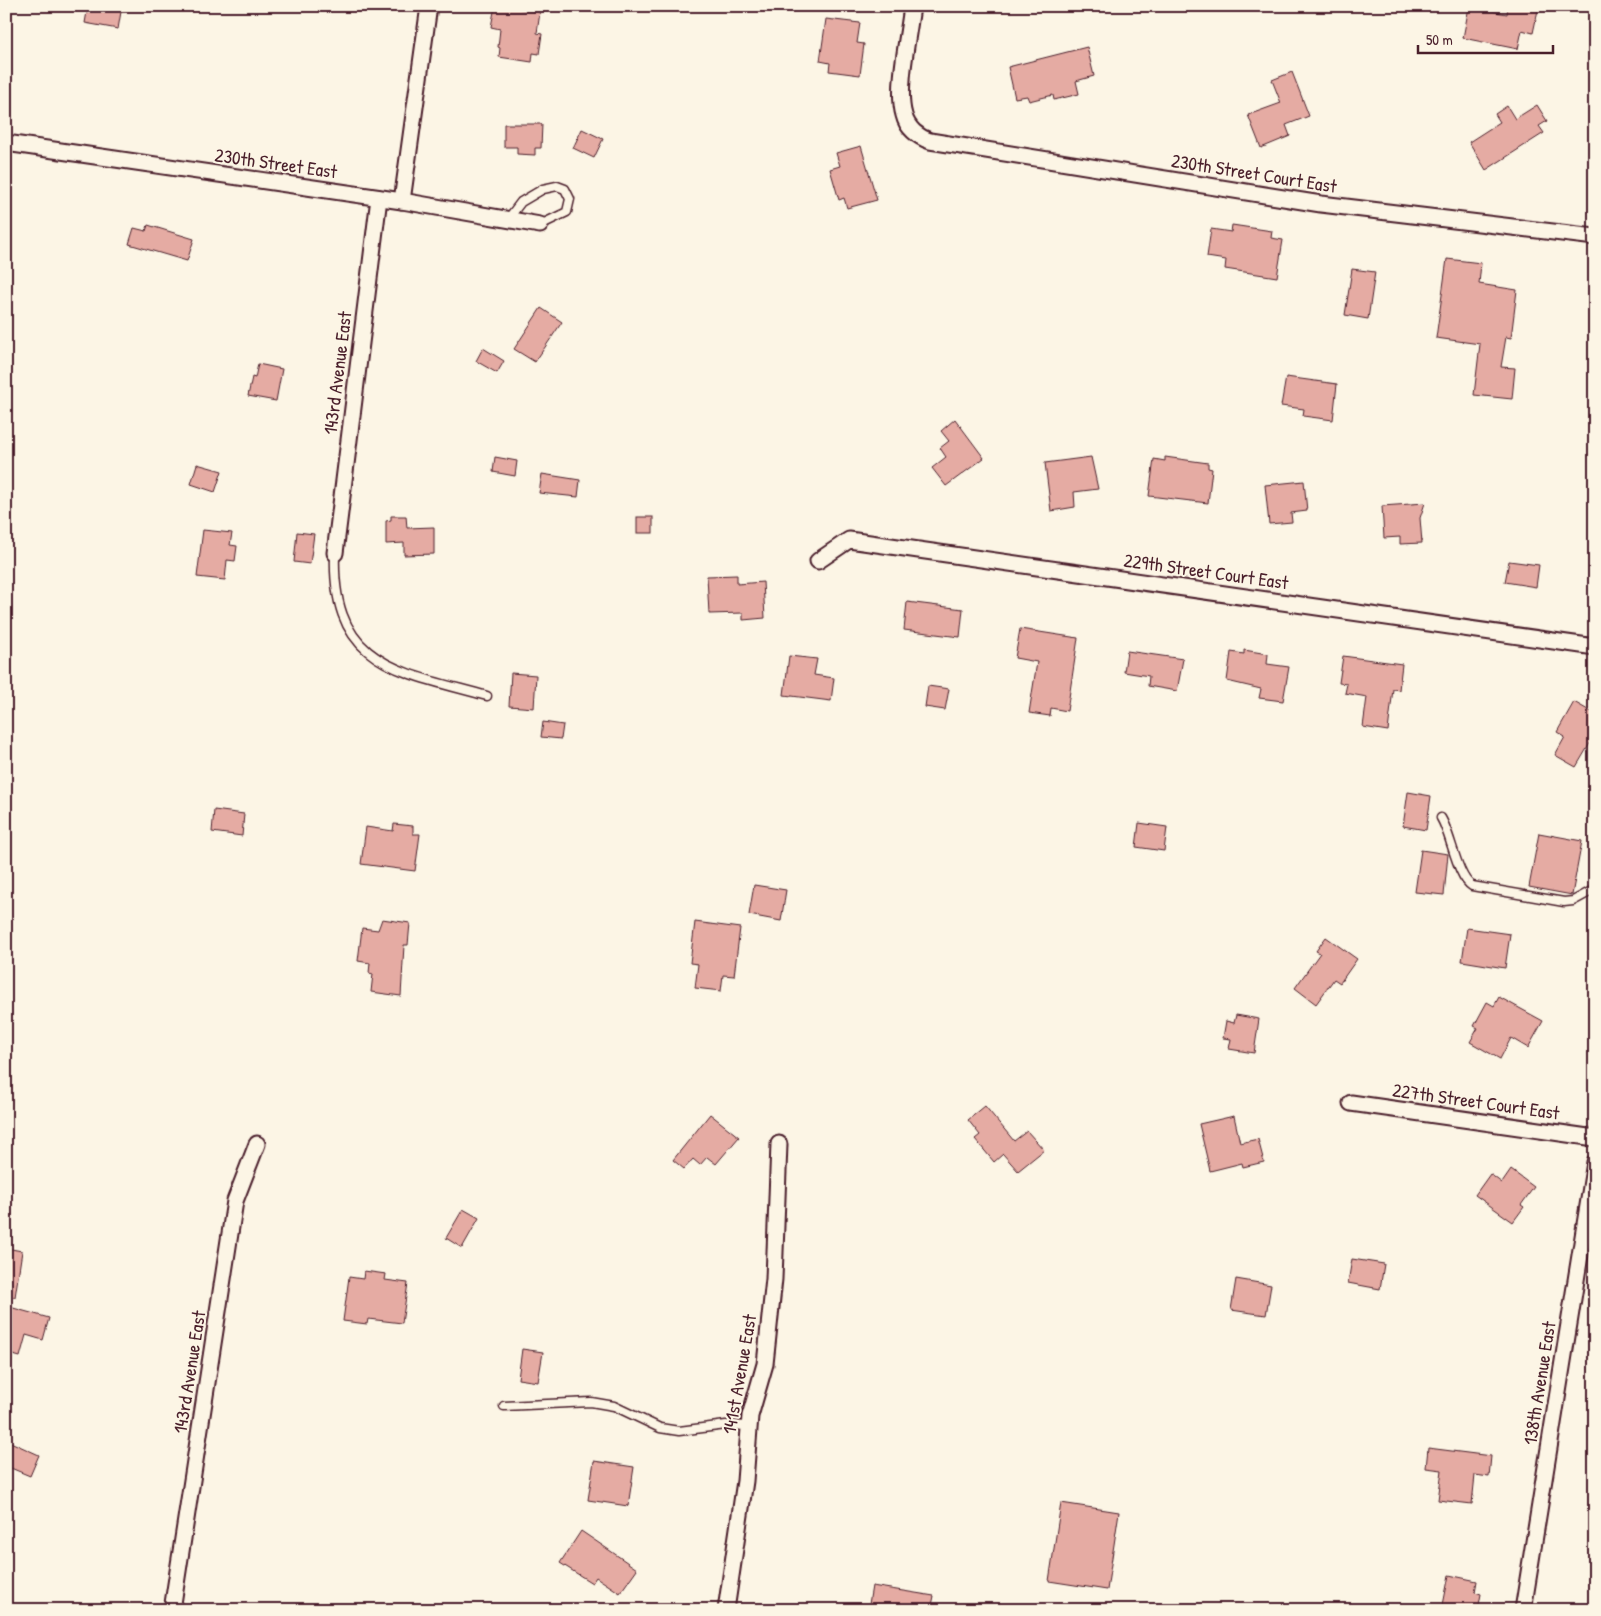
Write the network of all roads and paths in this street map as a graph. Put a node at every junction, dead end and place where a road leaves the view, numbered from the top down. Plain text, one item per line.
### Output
1 (429, 6) edge
2 (912, 6) edge
3 (6, 143) edge
4 (379, 198) junction
5 (402, 201) junction
6 (508, 219) junction
7 (540, 225) joint
8 (1595, 237) edge
9 (335, 553) joint
10 (818, 561) dead end
11 (1595, 647) edge
12 (487, 696) dead end
13 (1441, 818) dead end
14 (1595, 889) edge
15 (1351, 1103) dead end
16 (1595, 1138) edge
17 (257, 1144) dead end
18 (779, 1144) dead end
19 (1595, 1162) edge
20 (504, 1406) dead end
21 (749, 1426) junction
22 (172, 1610) edge
23 (726, 1610) edge
24 (1524, 1610) edge

1 - 5 street
2 - 8 street, 230th Street Court East
3 - 4 street, 230th Street East
4 - 5 street, 230th Street East
4 - 9 street, 143rd Avenue East
5 - 6 street, 230th Street East
6 - 7 street, 230th Street East
6 - 7 lane
9 - 12 lane
10 - 11 street, 229th Street Court East
13 - 14 lane
15 - 16 street, 227th Street Court East
17 - 22 street, 143rd Avenue East
18 - 21 street, 141st Avenue East
19 - 24 street, 138th Avenue East
20 - 21 lane
21 - 23 street, 141st Avenue East

